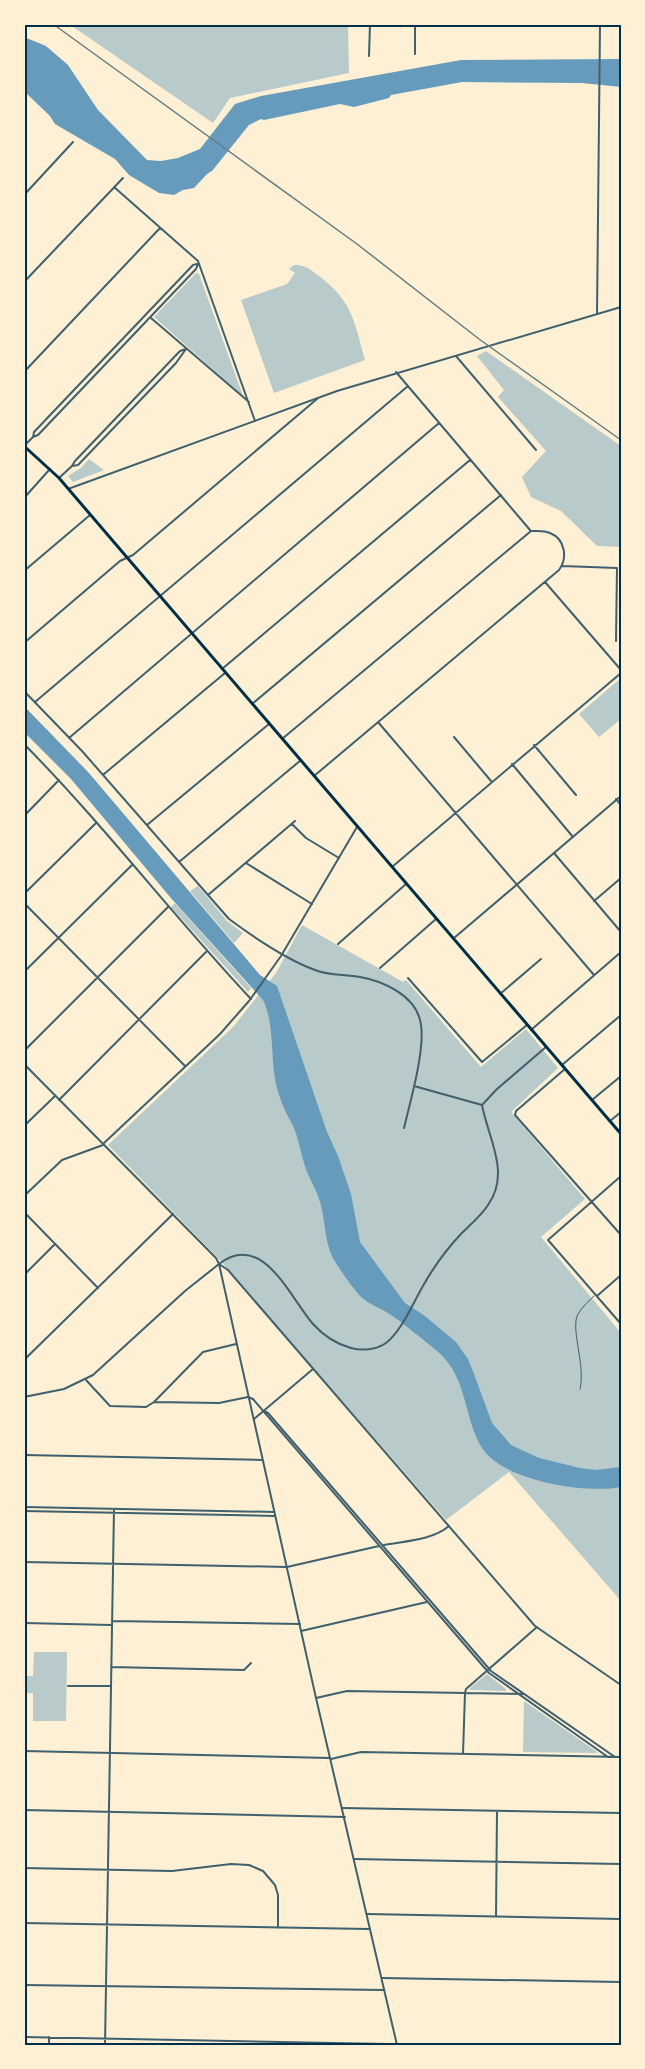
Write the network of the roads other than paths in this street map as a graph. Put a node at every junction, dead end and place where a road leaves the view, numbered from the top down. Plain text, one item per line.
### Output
1 (370, 24) edge
2 (415, 24) edge
3 (600, 24) edge
4 (415, 54) dead end
5 (369, 56) dead end
6 (73, 142) dead end
7 (123, 178) dead end
8 (114, 187) junction
9 (24, 195) edge
10 (160, 227) junction
11 (198, 264) junction
12 (24, 282) edge
13 (621, 307) edge
14 (146, 313) junction
15 (597, 314) junction
16 (150, 317) junction
17 (186, 349) junction
18 (106, 355) junction
19 (455, 355) junction
20 (110, 359) junction
21 (24, 372) edge
22 (396, 372) junction
23 (408, 386) junction
24 (144, 388) junction
25 (148, 392) junction
26 (70, 393) junction
27 (74, 397) junction
28 (319, 398) junction
29 (249, 402) junction
30 (255, 421) junction
31 (439, 423) junction
32 (108, 427) junction
33 (111, 430) junction
34 (33, 437) junction
35 (24, 446) edge
36 (536, 450) dead end
37 (470, 460) junction
38 (72, 466) junction
39 (50, 469) junction
40 (59, 478) junction
41 (68, 489) junction
42 (501, 495) junction
43 (24, 498) edge
44 (90, 515) junction
45 (531, 531) junction
46 (127, 558) junction
47 (561, 566) junction
48 (24, 571) edge
49 (545, 582) junction
50 (160, 596) junction
51 (191, 633) junction
52 (616, 641) dead end
53 (24, 643) edge
54 (224, 671) junction
55 (621, 671) edge
56 (24, 691) edge
57 (35, 702) junction
58 (252, 704) junction
59 (378, 722) junction
60 (269, 724) junction
61 (454, 737) dead end
62 (69, 738) junction
63 (282, 739) junction
64 (24, 744) edge
65 (534, 745) junction
66 (301, 760) junction
67 (512, 764) junction
68 (104, 774) junction
69 (314, 776) junction
70 (59, 780) junction
71 (492, 782) junction
72 (576, 795) dead end
73 (621, 796) edge
74 (616, 800) junction
75 (621, 805) edge
76 (455, 812) junction
77 (24, 816) edge
78 (96, 823) junction
79 (147, 825) junction
80 (357, 827) junction
81 (573, 837) junction
82 (554, 854) junction
83 (339, 858) junction
84 (179, 862) junction
85 (246, 863) junction
86 (132, 865) junction
87 (392, 867) junction
88 (621, 878) edge
89 (406, 884) junction
90 (518, 885) junction
91 (24, 894) edge
92 (208, 896) junction
93 (594, 901) junction
94 (24, 903) edge
95 (312, 904) junction
96 (168, 907) junction
97 (436, 919) junction
98 (621, 933) edge
99 (58, 938) junction
100 (453, 939) junction
101 (338, 944) dead end
102 (206, 952) junction
103 (621, 952) edge
104 (283, 953) junction
105 (541, 959) dead end
106 (380, 968) dead end
107 (24, 972) edge
108 (594, 975) junction
109 (98, 978) junction
110 (408, 978) dead end
111 (500, 994) junction
112 (251, 999) junction
113 (621, 1015) edge
114 (139, 1020) junction
115 (527, 1025) junction
116 (531, 1030) junction
117 (546, 1047) junction
118 (24, 1051) edge
119 (24, 1065) edge
120 (561, 1065) junction
121 (185, 1066) junction
122 (565, 1069) junction
123 (621, 1076) edge
124 (414, 1086) junction
125 (55, 1096) junction
126 (59, 1100) junction
127 (592, 1101) junction
128 (482, 1105) junction
129 (621, 1112) edge
130 (610, 1121) junction
131 (24, 1126) edge
132 (404, 1128) dead end
133 (621, 1134) edge
134 (103, 1144) junction
135 (621, 1176) edge
136 (24, 1196) edge
137 (592, 1201) junction
138 (24, 1212) edge
139 (173, 1214) junction
140 (621, 1235) edge
141 (55, 1244) junction
142 (219, 1264) junction
143 (24, 1275) edge
144 (621, 1275) edge
145 (98, 1288) junction
146 (596, 1295) junction
147 (621, 1324) edge
148 (236, 1344) junction
149 (24, 1360) edge
150 (313, 1369) junction
151 (86, 1380) junction
152 (580, 1389) dead end
153 (24, 1397) edge
154 (248, 1397) junction
155 (154, 1402) junction
156 (264, 1411) junction
157 (253, 1420) junction
158 (24, 1455) edge
159 (262, 1460) junction
160 (24, 1509) edge
161 (114, 1510) junction
162 (275, 1514) junction
163 (450, 1526) junction
164 (381, 1546) junction
165 (24, 1562) edge
166 (113, 1564) junction
167 (287, 1568) junction
168 (429, 1601) junction
169 (24, 1623) edge
170 (112, 1623) junction
171 (300, 1624) junction
172 (537, 1627) junction
173 (301, 1631) junction
174 (251, 1663) dead end
175 (111, 1667) junction
176 (488, 1670) junction
177 (621, 1685) edge
178 (68, 1686) dead end
179 (111, 1686) junction
180 (465, 1693) junction
181 (517, 1694) junction
182 (524, 1694) junction
183 (316, 1698) junction
184 (24, 1751) edge
185 (110, 1753) junction
186 (463, 1754) junction
187 (608, 1757) junction
188 (615, 1757) junction
189 (621, 1757) edge
190 (331, 1759) junction
191 (342, 1808) junction
192 (24, 1810) edge
193 (497, 1810) junction
194 (109, 1811) junction
195 (621, 1813) edge
196 (345, 1817) junction
197 (354, 1859) junction
198 (497, 1861) junction
199 (621, 1864) edge
200 (24, 1868) edge
201 (108, 1869) junction
202 (367, 1914) junction
203 (496, 1916) junction
204 (621, 1919) edge
205 (24, 1923) edge
206 (107, 1924) junction
207 (278, 1928) junction
208 (370, 1929) junction
209 (382, 1978) junction
210 (621, 1982) edge
211 (24, 1984) edge
212 (106, 1986) junction
213 (384, 1990) junction
214 (24, 2037) edge
215 (49, 2037) junction
216 (106, 2038) junction
217 (247, 2043) edge
218 (298, 2043) edge
219 (354, 2044) edge
220 (397, 2044) edge
221 (49, 2045) edge
222 (105, 2045) edge
223 (440, 2045) edge

1 - 5 street
2 - 4 street
3 - 15 street
6 - 9 street
7 - 8 street
8 - 10 street
8 - 12 street
10 - 11 street
10 - 21 street
11 - 14 street
11 - 16 street
11 - 29 street
13 - 15 street
14 - 16 street
14 - 18 street
15 - 19 street
16 - 17 street
16 - 20 street
17 - 24 street
17 - 25 street
17 - 29 street
18 - 20 street
18 - 26 street
19 - 22 street
19 - 36 street
20 - 27 street
22 - 23 street
22 - 28 street
23 - 31 street
23 - 50 street
24 - 25 street
24 - 32 street
25 - 33 street
26 - 27 street
26 - 34 street
27 - 34 street
28 - 30 street
28 - 46 street
29 - 30 street
30 - 41 street
31 - 37 street
31 - 51 street
32 - 33 street
32 - 38 street
33 - 38 street
34 - 35 street
35 - 39 main road
37 - 42 street
37 - 54 street
38 - 40 street
39 - 40 main road
39 - 43 street
40 - 41 main road
41 - 44 main road
42 - 45 street
42 - 58 street
44 - 46 main road
44 - 48 street
45 - 47 street
45 - 63 street
46 - 50 main road
46 - 53 street
47 - 49 street
47 - 52 street
49 - 55 street
49 - 59 street
50 - 51 main road
50 - 57 street
51 - 54 main road
51 - 62 street
54 - 58 main road
54 - 68 street
55 - 65 street
56 - 57 street
57 - 62 street
58 - 60 main road
59 - 69 street
59 - 76 street
60 - 63 main road
60 - 79 street
61 - 71 street
62 - 68 street
63 - 66 main road
64 - 70 street
65 - 67 street
65 - 72 street
66 - 69 main road
66 - 84 street
67 - 71 street
67 - 81 street
68 - 79 street
69 - 80 main road
70 - 77 street
70 - 78 street
71 - 76 street
73 - 74 street
74 - 75 street
74 - 81 street
76 - 87 street
76 - 90 street
78 - 86 street
78 - 91 street
79 - 84 street
80 - 83 street
80 - 87 main road
81 - 82 street
82 - 90 street
82 - 93 street
83 - 85 street
83 - 95 street
84 - 92 street
85 - 92 street
85 - 95 street
86 - 96 street
86 - 99 street
87 - 89 main road
88 - 93 street
89 - 97 main road
89 - 101 street
90 - 100 street
90 - 108 street
92 - 104 street
93 - 98 street
94 - 99 street
95 - 104 street
96 - 102 street
96 - 109 street
97 - 100 main road
97 - 106 street
99 - 107 street
99 - 109 street
100 - 111 main road
102 - 112 street
102 - 114 street
103 - 108 street
104 - 112 street
104 - 124 street
105 - 111 street
108 - 116 street
109 - 114 street
109 - 118 street
110 - 115 street
111 - 115 main road
112 - 121 street
113 - 120 street
114 - 121 street
114 - 126 street
115 - 116 main road
116 - 117 main road
117 - 120 main road
117 - 128 street
119 - 125 street
120 - 122 main road
121 - 134 street
122 - 127 main road
122 - 137 street
123 - 127 street
124 - 128 street
124 - 132 street
125 - 126 street
125 - 131 street
126 - 134 street
127 - 130 main road
128 - 142 street
129 - 130 street
130 - 133 main road
134 - 136 street
134 - 139 street
135 - 137 street
137 - 140 street
137 - 146 street
138 - 141 street
139 - 142 street
139 - 145 street
141 - 143 street
141 - 145 street
142 - 148 street
142 - 150 street
142 - 151 street
144 - 146 street
145 - 149 street
146 - 147 street
146 - 152 lane
148 - 154 street
148 - 155 street
150 - 156 street
150 - 163 street
151 - 153 street
151 - 155 street
154 - 155 street
154 - 156 street
154 - 157 street
156 - 157 street
156 - 164 street
157 - 159 street
158 - 159 street
159 - 162 street
160 - 161 street
161 - 162 street
161 - 166 street
162 - 167 street
163 - 164 street
163 - 172 street
164 - 167 street
164 - 168 street
165 - 166 street
166 - 167 street
166 - 170 street
167 - 171 street
168 - 173 street
168 - 176 street
169 - 170 street
170 - 171 street
170 - 175 street
171 - 173 street
172 - 176 street
172 - 177 street
173 - 183 street
174 - 175 street
175 - 179 street
176 - 180 street
176 - 181 street
176 - 182 street
178 - 179 street
179 - 185 street
180 - 181 street
180 - 183 street
180 - 186 street
181 - 182 street
181 - 187 street
182 - 188 street
183 - 190 street
184 - 185 street
185 - 190 street
185 - 194 street
186 - 187 street
186 - 190 street
187 - 188 street
188 - 189 street
190 - 191 street
191 - 193 street
191 - 196 street
192 - 194 street
193 - 195 street
193 - 198 street
194 - 196 street
194 - 201 street
196 - 197 street
197 - 198 street
197 - 202 street
198 - 199 street
198 - 203 street
200 - 201 street
201 - 206 street
201 - 207 street
202 - 203 street
202 - 208 street
203 - 204 street
205 - 206 street
206 - 207 street
206 - 212 street
207 - 208 street
208 - 209 street
209 - 210 street
209 - 213 street
211 - 212 street
212 - 213 street
212 - 216 street
213 - 220 street
214 - 215 street
215 - 216 street
215 - 221 street
216 - 217 street
216 - 222 street
217 - 218 street
218 - 219 street
219 - 220 street
220 - 223 street

